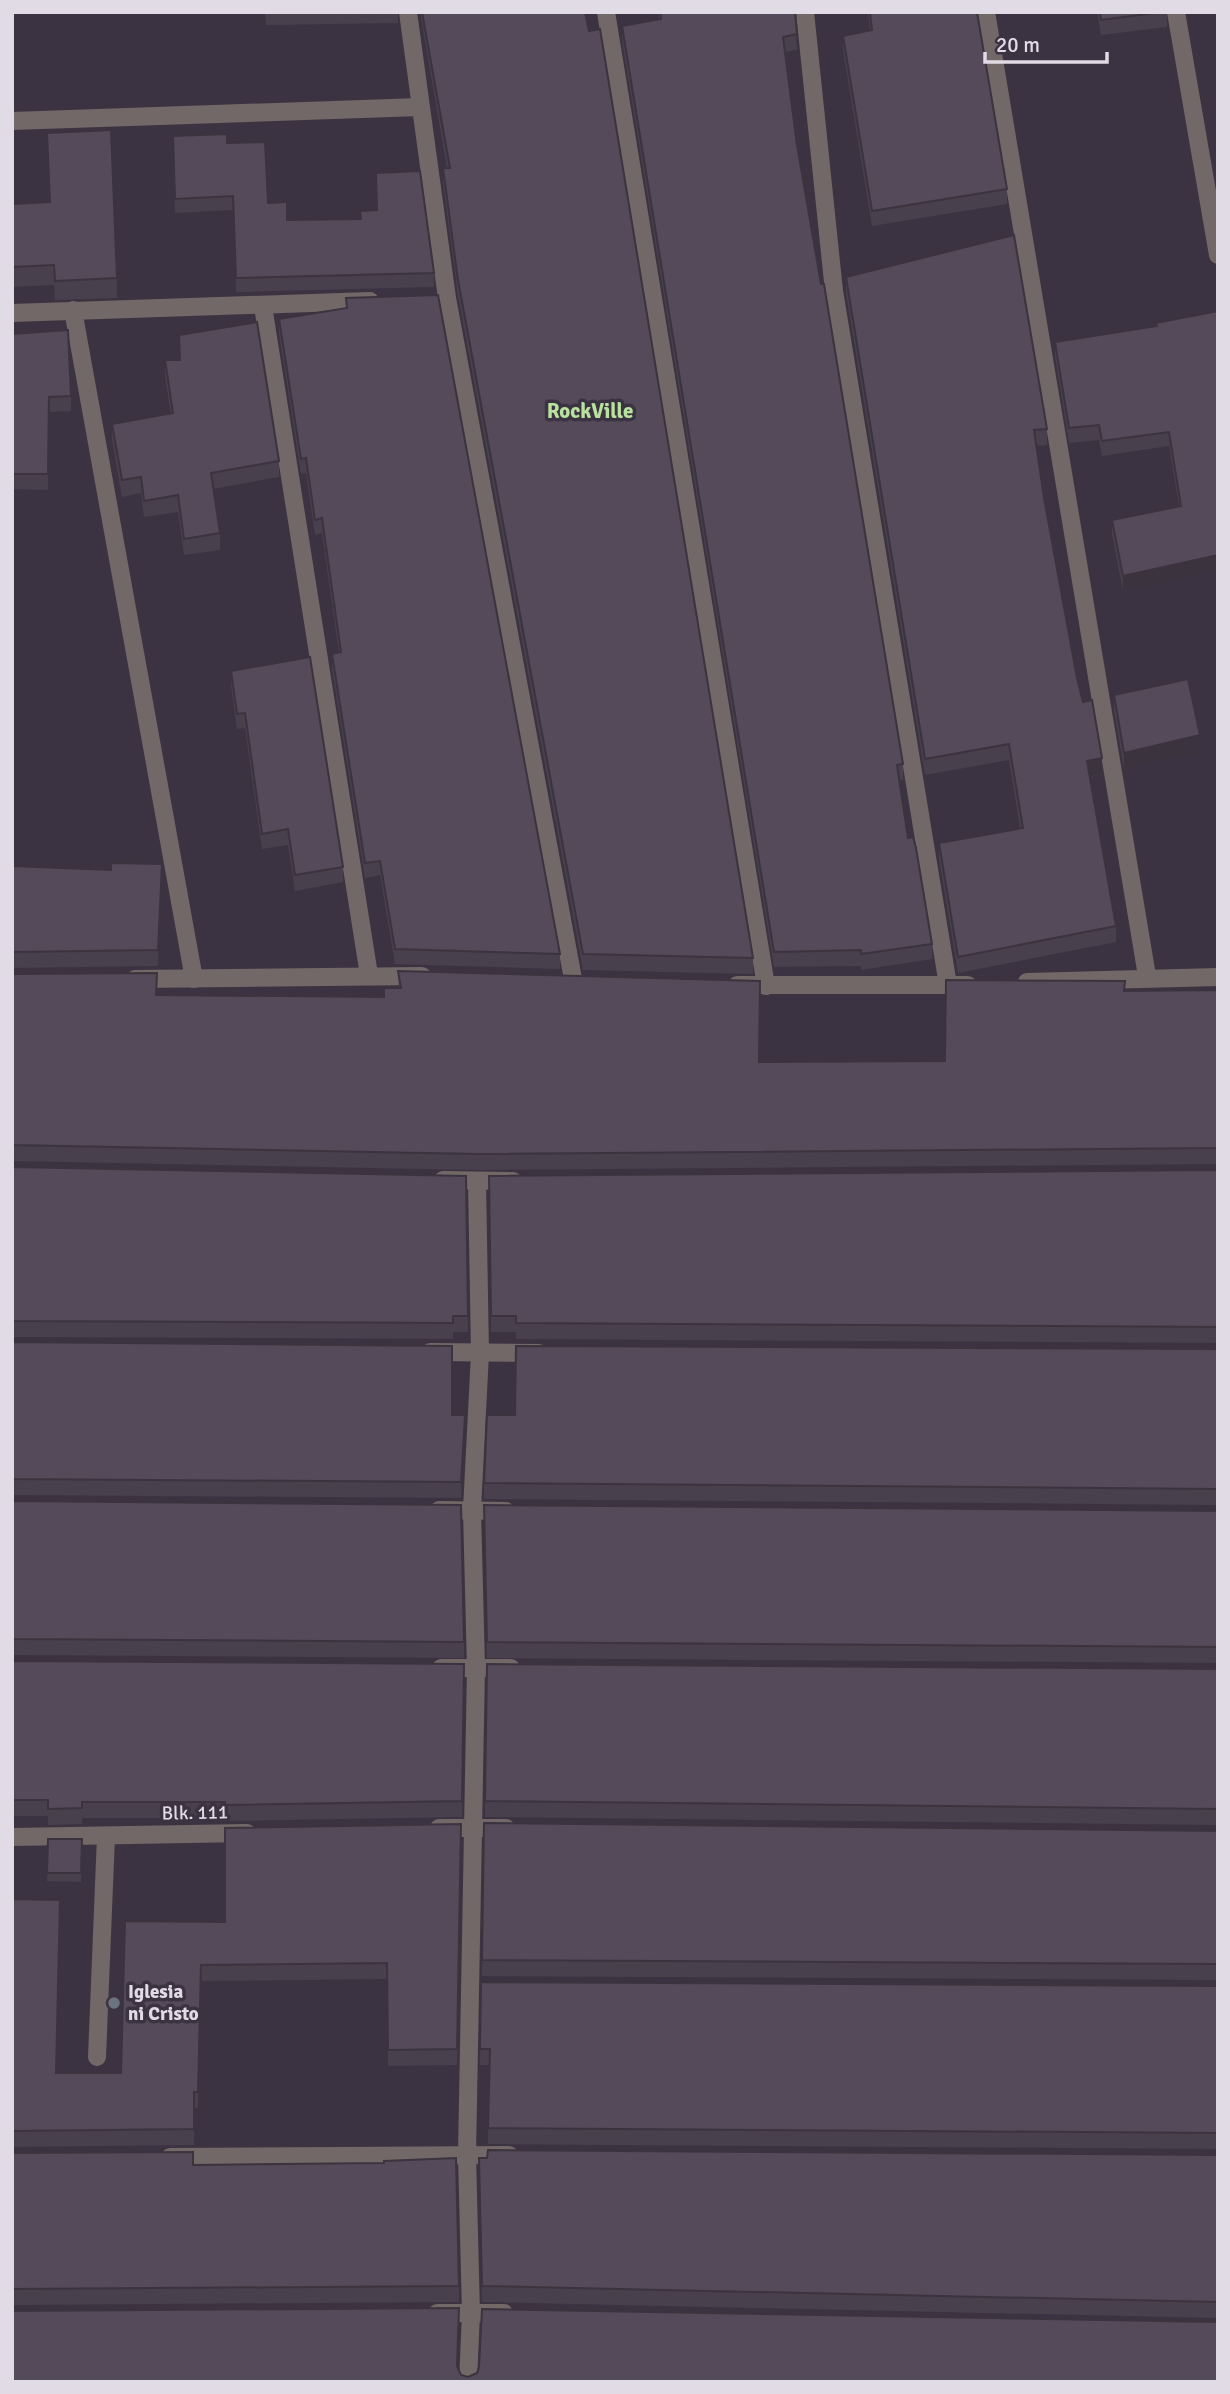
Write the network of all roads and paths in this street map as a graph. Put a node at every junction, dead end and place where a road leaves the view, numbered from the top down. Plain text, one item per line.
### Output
1 (408, 12) edge
2 (606, 12) edge
3 (805, 12) edge
4 (986, 12) edge
5 (1176, 12) edge
6 (421, 107) junction
7 (12, 121) edge
8 (1218, 254) edge
9 (394, 300) edge
10 (262, 306) junction
11 (73, 310) junction
12 (12, 313) edge
13 (369, 975) junction
14 (437, 976) edge
15 (1147, 976) junction
16 (1218, 976) edge
17 (116, 979) edge
18 (194, 979) junction
19 (573, 979) edge
20 (1014, 982) edge
21 (725, 984) edge
22 (988, 984) edge
23 (948, 985) junction
24 (766, 986) junction
25 (423, 1180) edge
26 (477, 1181) junction
27 (533, 1181) edge
28 (411, 1352) edge
29 (480, 1353) junction
30 (563, 1353) edge
31 (417, 1510) edge
32 (472, 1510) junction
33 (528, 1511) edge
34 (422, 1668) edge
35 (476, 1668) junction
36 (532, 1668) edge
37 (474, 1828) junction
38 (529, 1828) edge
39 (419, 1829) edge
40 (270, 1832) edge
41 (106, 1836) junction
42 (12, 1837) edge
43 (97, 2057) dead end
44 (467, 2155) junction
45 (523, 2155) edge
46 (150, 2157) edge
47 (415, 2313) edge
48 (471, 2313) junction
49 (526, 2314) edge
50 (467, 2382) edge

1 - 6 street
2 - 24 street
3 - 23 street
4 - 15 street
5 - 8 street
6 - 7 street
6 - 19 street
9 - 10 street
10 - 11 street
10 - 13 street
11 - 12 street
11 - 18 street
13 - 14 street
13 - 18 street
15 - 16 street
15 - 20 street
17 - 18 street
21 - 24 street
22 - 23 street
23 - 24 street
25 - 26 street
26 - 27 street
26 - 29 street
28 - 29 street
29 - 30 street
29 - 32 street
31 - 32 street
32 - 33 street
32 - 35 street
34 - 35 street
35 - 36 street
35 - 37 street
37 - 38 street
37 - 39 street
37 - 44 street
40 - 41 street, Blk. 111
41 - 42 street, Blk. 111
41 - 43 street
44 - 45 street
44 - 46 street
44 - 48 street
47 - 48 street
48 - 49 street
48 - 50 street

